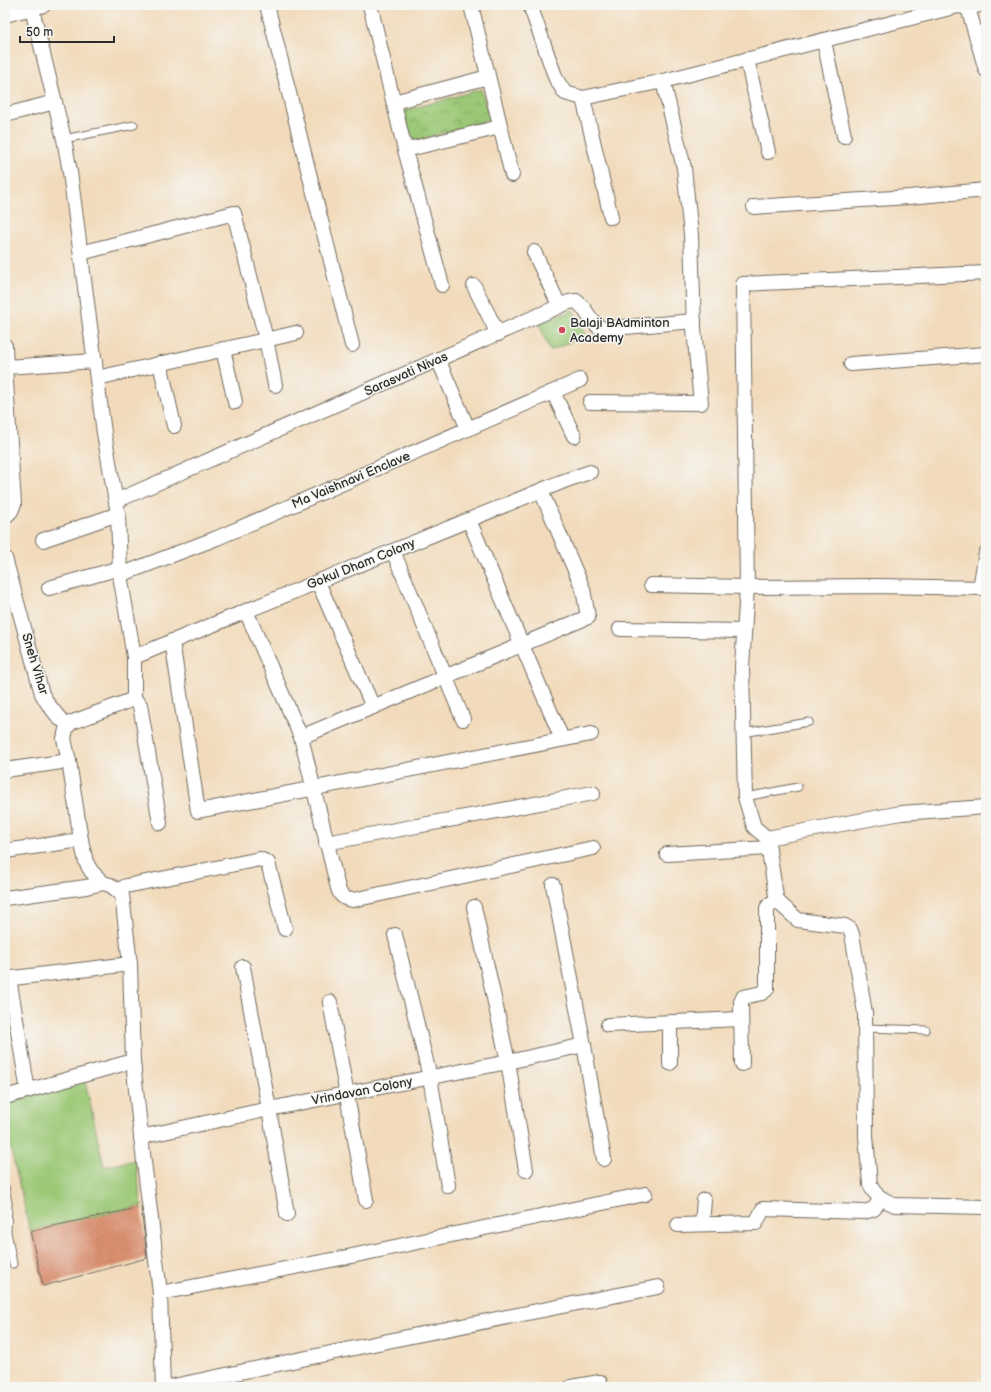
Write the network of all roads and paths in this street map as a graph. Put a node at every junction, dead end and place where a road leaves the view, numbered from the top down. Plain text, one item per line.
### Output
1 (267, 5) edge
2 (370, 5) edge
3 (471, 5) edge
4 (530, 5) edge
5 (36, 6) edge
6 (966, 6) edge
7 (5, 15) edge
8 (824, 41) junction
9 (747, 59) junction
10 (986, 70) edge
11 (488, 77) junction
12 (663, 80) junction
13 (583, 98) junction
14 (55, 102) junction
15 (394, 102) junction
16 (5, 115) edge
17 (134, 125) dead end
18 (500, 127) junction
19 (844, 136) dead end
20 (64, 139) junction
21 (405, 150) junction
22 (768, 152) dead end
23 (512, 175) dead end
24 (986, 190) edge
25 (754, 207) dead end
26 (611, 217) dead end
27 (534, 252) dead end
28 (81, 253) junction
29 (986, 273) edge
30 (442, 285) dead end
31 (474, 286) dead end
32 (560, 305) junction
33 (694, 321) junction
34 (296, 332) dead end
35 (498, 334) junction
36 (266, 339) junction
37 (352, 345) dead end
38 (5, 346) edge
39 (222, 349) junction
40 (986, 354) edge
41 (438, 359) junction
42 (95, 361) junction
43 (160, 363) junction
44 (852, 364) dead end
45 (5, 367) edge
46 (97, 378) junction
47 (580, 380) dead end
48 (275, 385) dead end
49 (553, 392) junction
50 (235, 402) dead end
51 (590, 402) dead end
52 (174, 426) dead end
53 (468, 429) junction
54 (574, 436) dead end
55 (590, 472) dead end
56 (541, 491) junction
57 (117, 508) junction
58 (5, 517) edge
59 (469, 520) junction
60 (43, 540) dead end
61 (393, 552) junction
62 (986, 553) edge
63 (5, 558) edge
64 (120, 571) junction
65 (318, 582) junction
66 (651, 585) dead end
67 (747, 587) junction
68 (50, 588) dead end
69 (983, 588) edge
70 (246, 611) junction
71 (620, 629) dead end
72 (743, 631) junction
73 (172, 641) junction
74 (521, 645) junction
75 (134, 657) junction
76 (446, 677) junction
77 (134, 698) junction
78 (373, 707) junction
79 (60, 719) dead end
80 (463, 719) dead end
81 (809, 722) dead end
82 (743, 733) junction
83 (591, 734) dead end
84 (301, 738) junction
85 (562, 740) junction
86 (69, 761) junction
87 (5, 770) edge
88 (798, 787) dead end
89 (313, 789) junction
90 (593, 793) dead end
91 (745, 797) junction
92 (986, 807) edge
93 (160, 823) dead end
94 (81, 840) junction
95 (326, 842) junction
96 (768, 843) junction
97 (593, 848) dead end
98 (5, 851) edge
99 (667, 854) dead end
100 (103, 883) junction
101 (553, 885) dead end
102 (118, 891) junction
103 (5, 898) edge
104 (777, 900) junction
105 (474, 907) dead end
106 (285, 929) dead end
107 (395, 936) dead end
108 (130, 964) junction
109 (242, 967) dead end
110 (7, 978) edge
111 (330, 1002) dead end
112 (740, 1019) junction
113 (670, 1022) junction
114 (608, 1025) dead end
115 (865, 1028) junction
116 (926, 1030) dead end
117 (584, 1045) junction
118 (133, 1061) junction
119 (508, 1062) junction
120 (670, 1063) dead end
121 (742, 1064) dead end
122 (430, 1077) junction
123 (28, 1091) junction
124 (348, 1094) junction
125 (5, 1097) edge
126 (269, 1109) junction
127 (141, 1137) junction
128 (604, 1159) dead end
129 (526, 1170) dead end
130 (448, 1186) dead end
131 (5, 1187) edge
132 (645, 1194) dead end
133 (881, 1198) junction
134 (366, 1200) dead end
135 (704, 1200) dead end
136 (986, 1207) edge
137 (287, 1214) dead end
138 (702, 1224) junction
139 (678, 1225) dead end
140 (13, 1264) dead end
141 (658, 1287) dead end
142 (160, 1292) junction
143 (600, 1382) dead end
144 (163, 1387) edge
145 (169, 1387) edge
146 (571, 1387) edge

1 - 37 street
2 - 15 street
3 - 11 street
4 - 13 street
5 - 7 street
5 - 14 street
6 - 8 street
6 - 10 street
8 - 9 street
8 - 19 street
9 - 12 street
9 - 22 street
11 - 15 street
11 - 18 street
12 - 13 street
12 - 33 street
13 - 26 street
14 - 16 street
14 - 20 street
15 - 21 street
17 - 20 lane
18 - 21 street
18 - 23 street
20 - 28 street
21 - 30 street
24 - 25 street
27 - 32 street
28 - 36 street
28 - 42 street
29 - 67 street
31 - 35 street
32 - 33 street, Sarasvati Nivas
32 - 35 street, Sarasvati Nivas
33 - 51 street
34 - 36 street
35 - 41 street, Sarasvati Nivas
36 - 39 street
36 - 48 street
38 - 45 street
39 - 43 street
39 - 50 street
40 - 44 street
41 - 53 street
41 - 57 street, Sarasvati Nivas
42 - 45 street
42 - 46 street
43 - 46 street
43 - 52 street
45 - 58 street
46 - 57 street
47 - 49 street, Ma Vaishnavi Enclave
49 - 53 street, Ma Vaishnavi Enclave
49 - 54 street
53 - 64 street, Ma Vaishnavi Enclave
55 - 56 street, Gokul Dham Colony
56 - 59 street, Gokul Dham Colony
56 - 74 street
57 - 60 street, Sarasvati Nivas
57 - 64 street
59 - 61 street, Gokul Dham Colony
59 - 74 street
61 - 65 street, Gokul Dham Colony
61 - 76 street
62 - 69 street
63 - 79 street, Sneh Vihar
64 - 68 street, Ma Vaishnavi Enclave
64 - 75 street
65 - 70 street, Gokul Dham Colony
65 - 78 street
66 - 67 street
67 - 69 street
67 - 72 street
70 - 73 street, Gokul Dham Colony
70 - 84 street
71 - 72 street
72 - 82 street
73 - 75 street, Gokul Dham Colony
73 - 89 street
74 - 76 street
74 - 85 street
75 - 77 street
76 - 78 street
76 - 80 street
77 - 86 street
77 - 93 street
78 - 84 street
81 - 82 lane
82 - 91 street
83 - 85 street
84 - 89 street
85 - 89 street
86 - 87 street
86 - 94 street
88 - 91 lane
89 - 95 street
90 - 95 street
91 - 96 street
92 - 96 street
94 - 98 street
94 - 100 street
95 - 97 street
96 - 99 street
96 - 104 street
100 - 102 street
100 - 103 street
101 - 117 street
102 - 106 street
102 - 108 street
104 - 112 street
104 - 115 street
105 - 119 street
107 - 122 street
108 - 110 street
108 - 118 street
109 - 126 street
110 - 123 street
111 - 124 street
112 - 113 street
112 - 121 street
113 - 114 street
113 - 120 street
115 - 116 lane
115 - 133 street
117 - 119 street, Vrindavan Colony
117 - 128 street
118 - 123 street
118 - 127 street
119 - 122 street, Vrindavan Colony
119 - 129 street
122 - 124 street, Vrindavan Colony
122 - 130 street
123 - 125 street
124 - 126 street, Vrindavan Colony
124 - 134 street
126 - 127 street, Vrindavan Colony
126 - 137 street
127 - 142 street
131 - 140 lane
132 - 142 street
133 - 136 street
133 - 138 street
135 - 138 street
138 - 139 street
141 - 145 street
142 - 144 street
143 - 146 street

